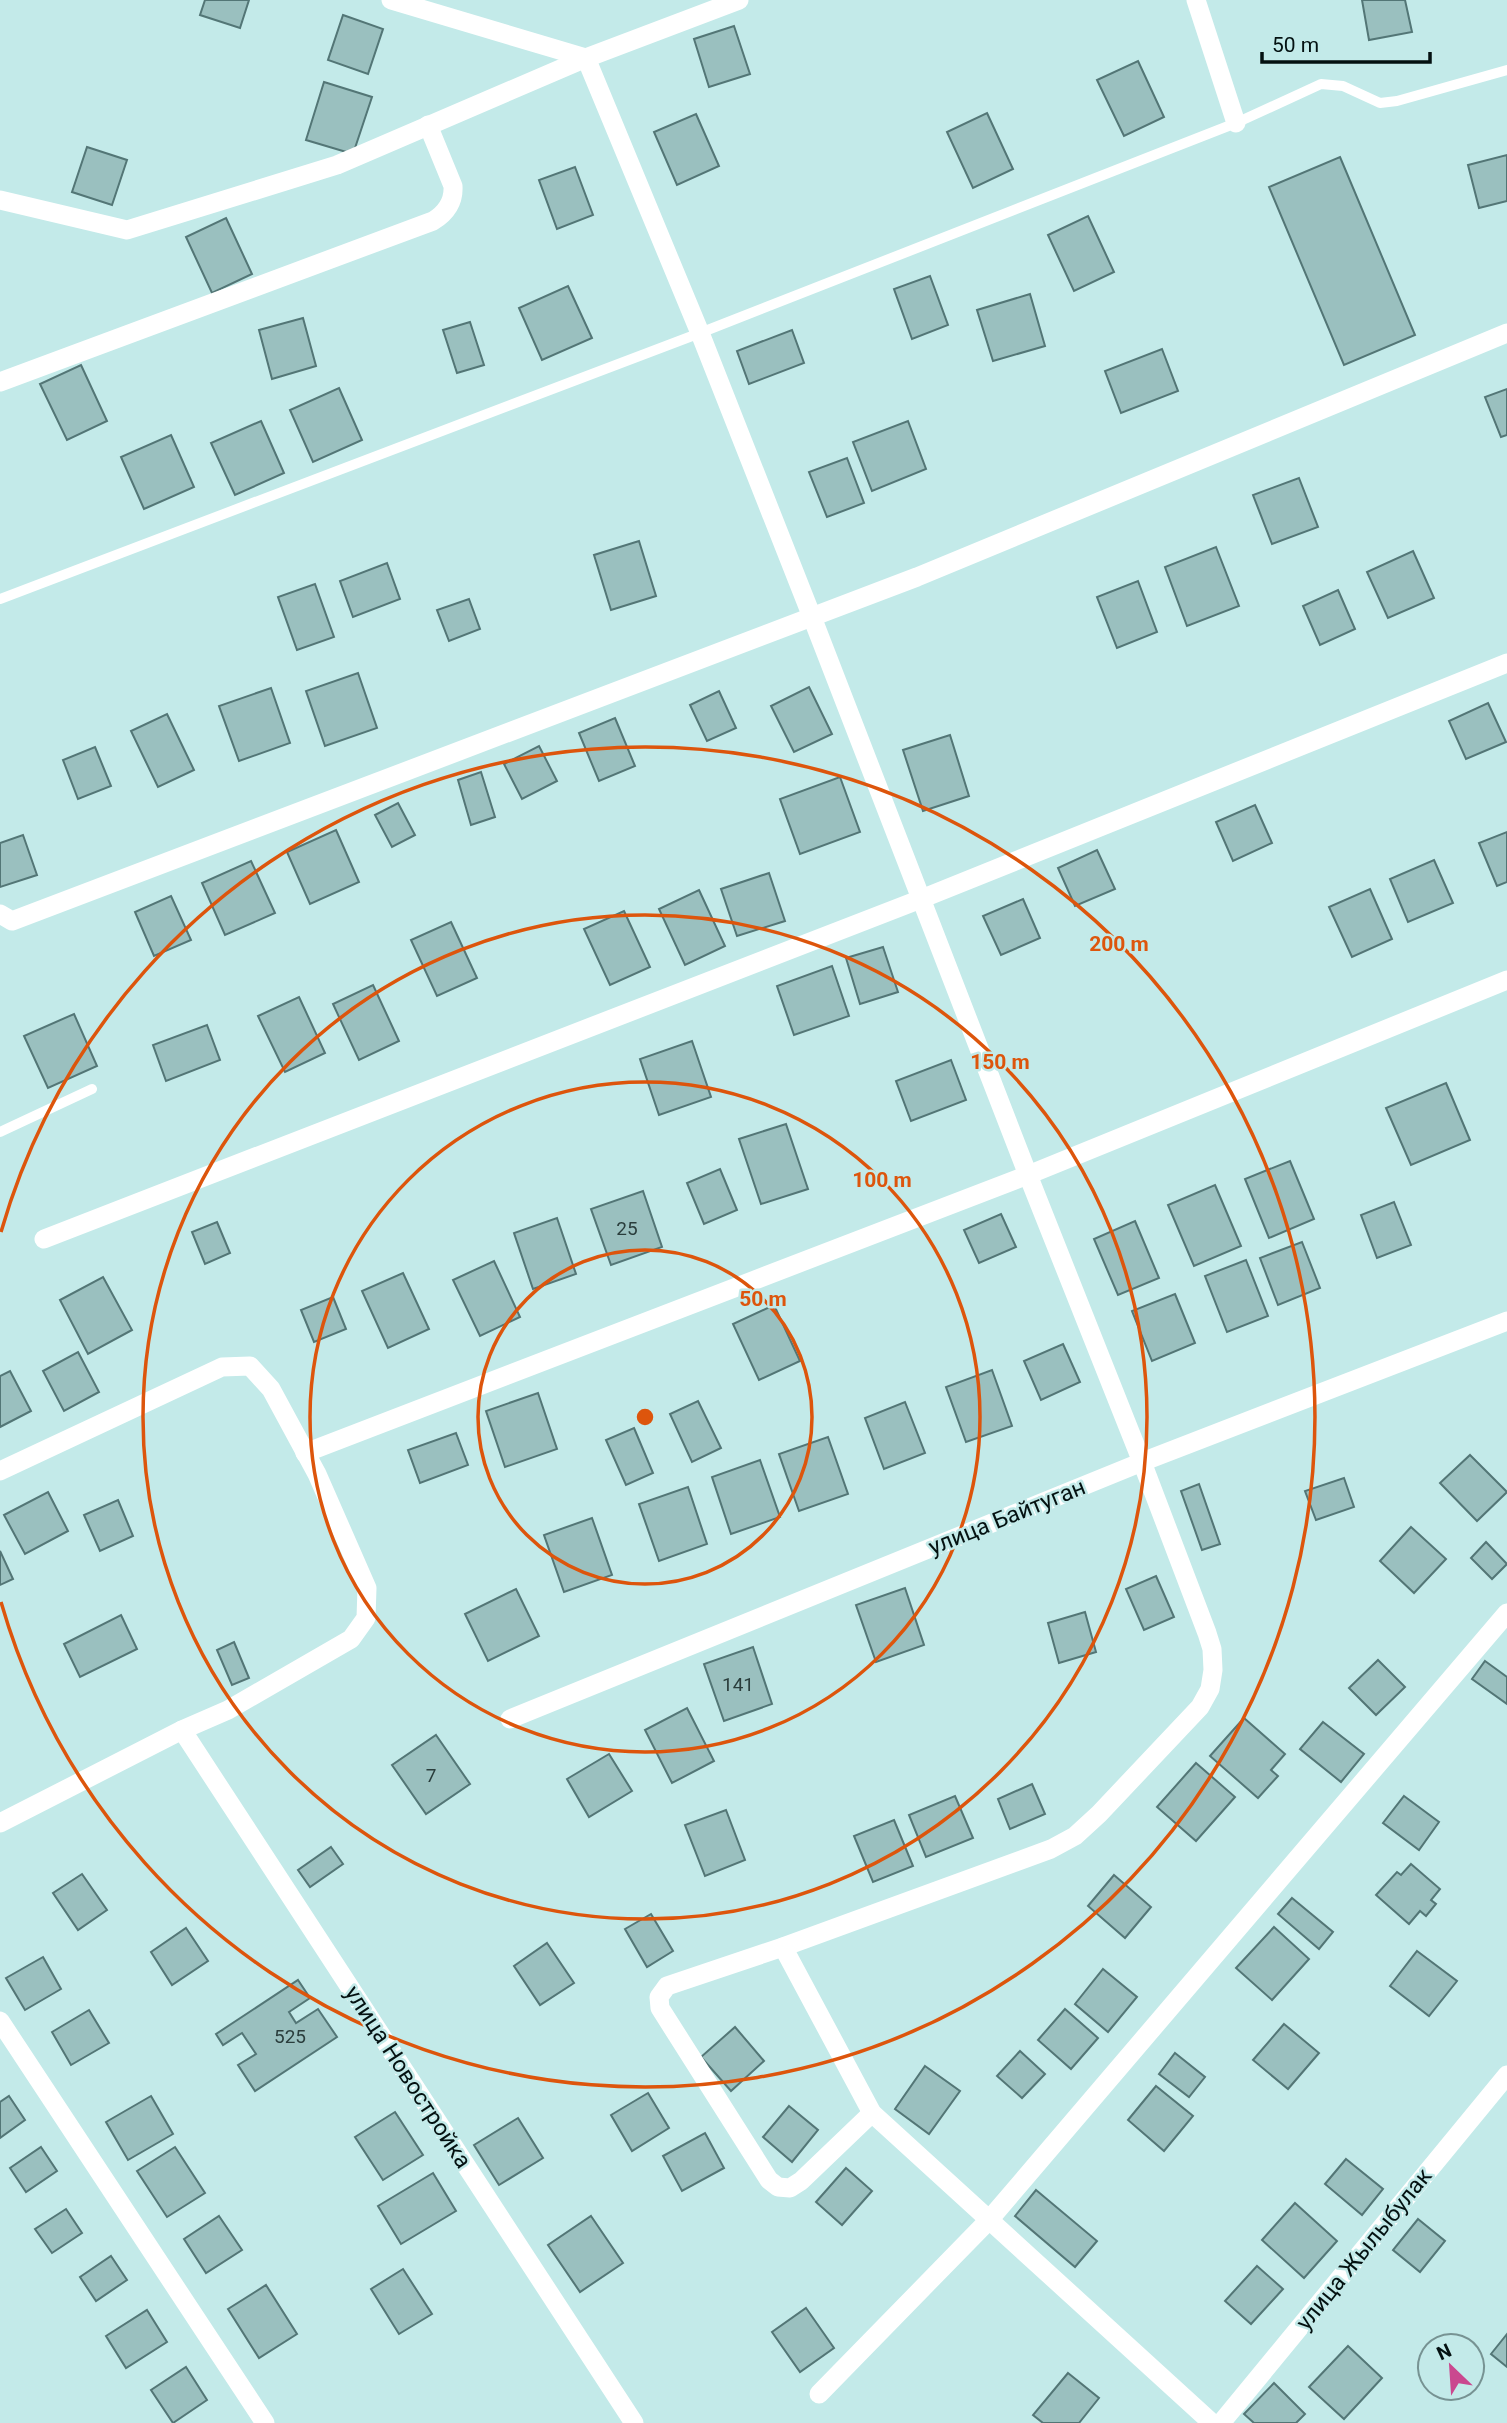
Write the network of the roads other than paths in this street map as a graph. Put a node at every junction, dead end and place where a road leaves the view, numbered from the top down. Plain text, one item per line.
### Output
1 (391, 0) edge
2 (739, 0) edge
3 (1193, 4) edge
4 (586, 58) junction
5 (1507, 70) edge
6 (1236, 123) junction
7 (428, 125) junction
8 (0, 200) edge
9 (699, 332) junction
10 (1507, 333) edge
11 (0, 382) edge
12 (0, 599) edge
13 (812, 617) junction
14 (1507, 663) edge
15 (921, 899) junction
16 (0, 914) edge
17 (1507, 981) edge
18 (92, 1088) dead end
19 (0, 1132) edge
20 (1028, 1175) junction
21 (44, 1239) dead end
22 (1507, 1321) edge
23 (305, 1453) junction
24 (1142, 1462) junction
25 (0, 1471) edge
26 (1507, 1613) edge
27 (510, 1719) dead end
28 (182, 1730) junction
29 (0, 1823) edge
30 (783, 1947) junction
31 (0, 2021) edge
32 (1507, 2075) edge
33 (872, 2113) junction
34 (989, 2220) junction
35 (818, 2394) dead end
36 (265, 2423) edge
37 (634, 2423) edge
38 (1212, 2423) edge
39 (1221, 2423) edge

1 - 4 street
2 - 4 street
3 - 6 street
4 - 7 street
4 - 9 street
5 - 6 lane
6 - 9 lane
7 - 8 street
7 - 11 street
9 - 12 lane
9 - 13 street
10 - 13 street
13 - 15 street
13 - 16 street
14 - 15 street
15 - 20 street
15 - 21 street
17 - 20 street
18 - 19 lane
20 - 23 street
20 - 24 street
22 - 24 street, улица Байтуган
23 - 25 street
23 - 28 street
24 - 27 street, улица Байтуган
24 - 30 street
26 - 34 street
28 - 29 street
28 - 37 street, улица Новостройка
30 - 33 street
30 - 33 street
31 - 36 street
32 - 39 street, улица Жылыбулак
33 - 34 street
34 - 35 street
34 - 38 street

